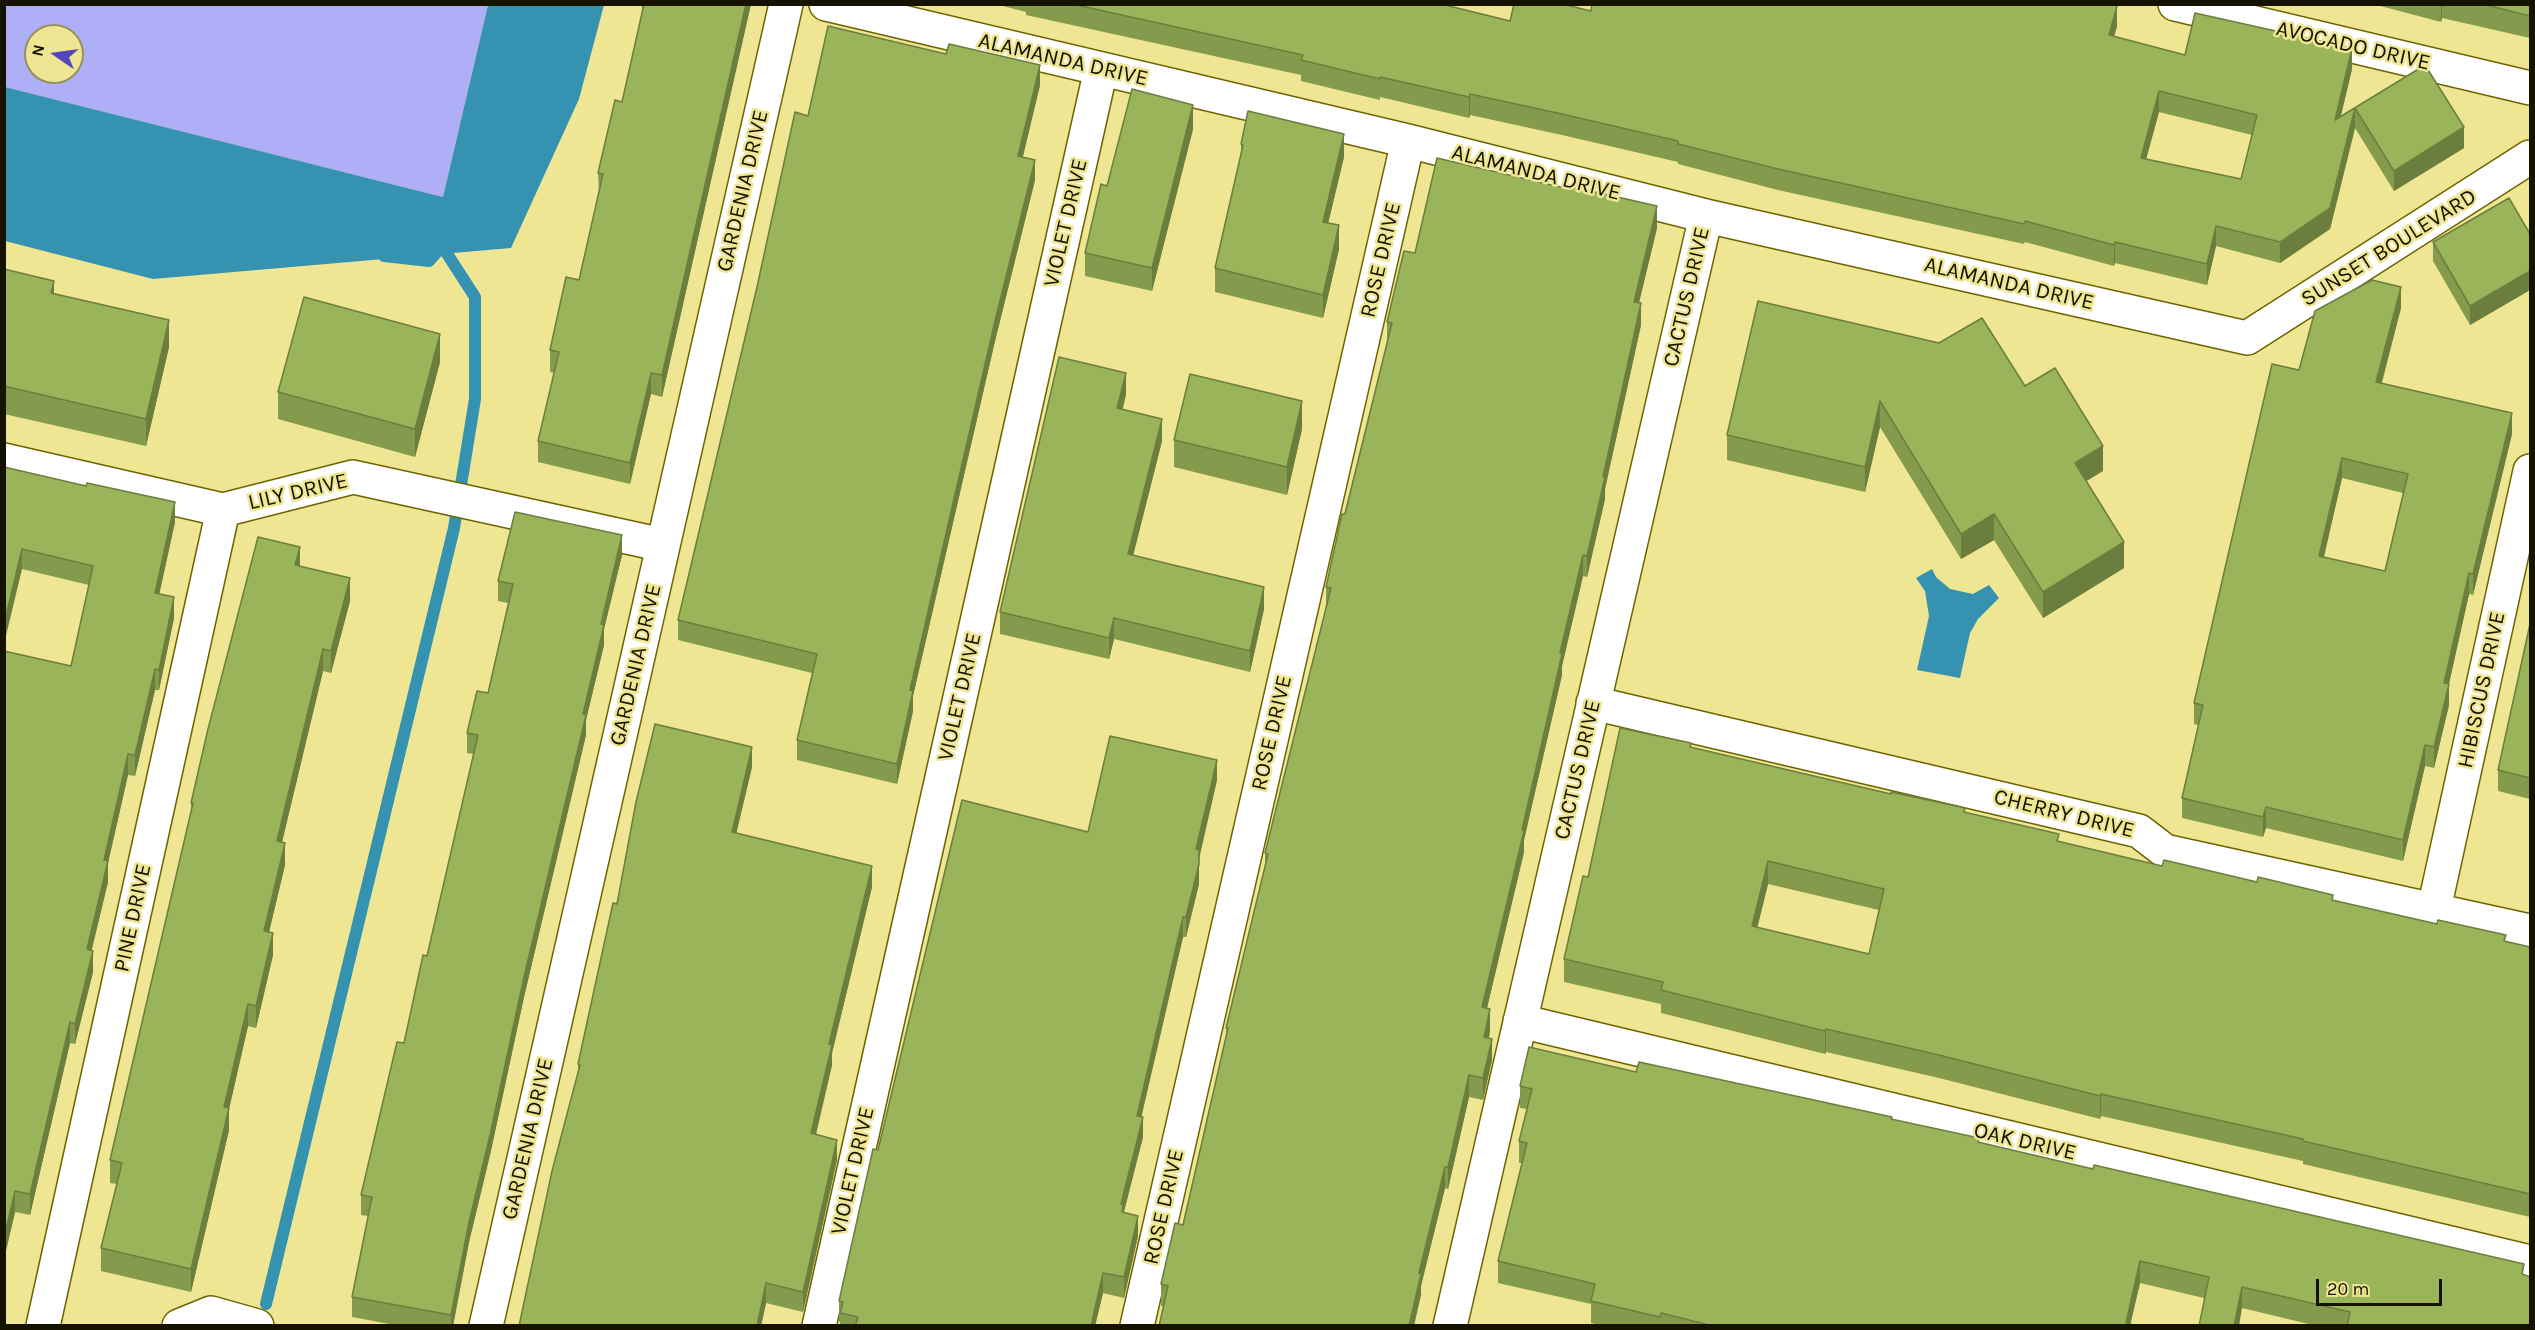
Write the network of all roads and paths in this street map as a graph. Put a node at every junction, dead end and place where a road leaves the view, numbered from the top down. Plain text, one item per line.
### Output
1 (786, 4) edge
2 (826, 4) edge
3 (2175, 4) edge
4 (1101, 69) junction
5 (2530, 88) edge
6 (1408, 141) junction
7 (2530, 157) edge
8 (1706, 216) junction
9 (2247, 338) joint
10 (4, 460) edge
11 (2530, 471) edge
12 (223, 510) junction
13 (663, 544) junction
14 (1593, 703) junction
15 (2434, 909) junction
16 (2530, 931) edge
17 (1520, 1021) junction
18 (2530, 1262) edge
19 (1454, 1325) edge
20 (43, 1326) edge
21 (179, 1326) edge
22 (257, 1326) edge
23 (486, 1326) edge
24 (819, 1326) edge
25 (1137, 1326) edge

1 - 13 street, GARDENIA DRIVE
2 - 4 street, ALAMANDA DRIVE
3 - 5 street, AVOCADO DRIVE
4 - 6 street, ALAMANDA DRIVE
4 - 24 street, VIOLET DRIVE
6 - 8 street, ALAMANDA DRIVE
6 - 25 street, ROSE DRIVE
7 - 9 street, SUNSET BOULEVARD
8 - 9 street, ALAMANDA DRIVE
8 - 14 street, CACTUS DRIVE
10 - 12 street, LILY DRIVE
11 - 15 street, HIBISCUS DRIVE
12 - 13 street, LILY DRIVE
12 - 20 street, PINE DRIVE
13 - 23 street, GARDENIA DRIVE
14 - 15 street, CHERRY DRIVE
14 - 17 street, CACTUS DRIVE
15 - 16 street, CHERRY DRIVE
17 - 18 street, OAK DRIVE
17 - 19 street, CACTUS DRIVE
21 - 22 street

